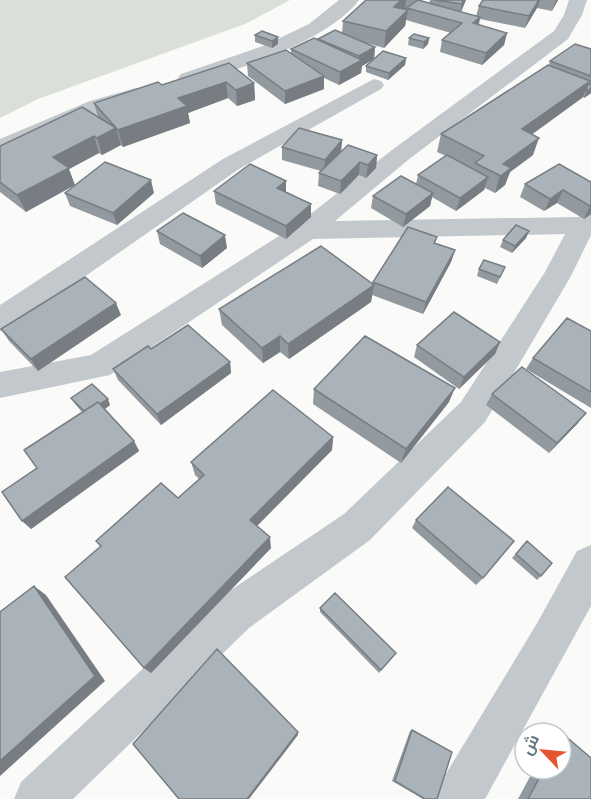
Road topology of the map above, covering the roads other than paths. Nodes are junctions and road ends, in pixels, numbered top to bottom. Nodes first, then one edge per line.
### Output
1 (350, 0) edge
2 (578, 0) edge
3 (171, 84) edge
4 (374, 85) dead end
5 (150, 90) edge
6 (0, 147) edge
7 (587, 223) edge
8 (307, 230) junction
9 (0, 320) edge
10 (0, 385) edge
11 (591, 565) edge
12 (38, 799) edge
13 (458, 799) edge

1 - 3 street
2 - 8 street
4 - 9 street
5 - 6 street
7 - 8 street
7 - 12 street
8 - 10 street
11 - 13 street

